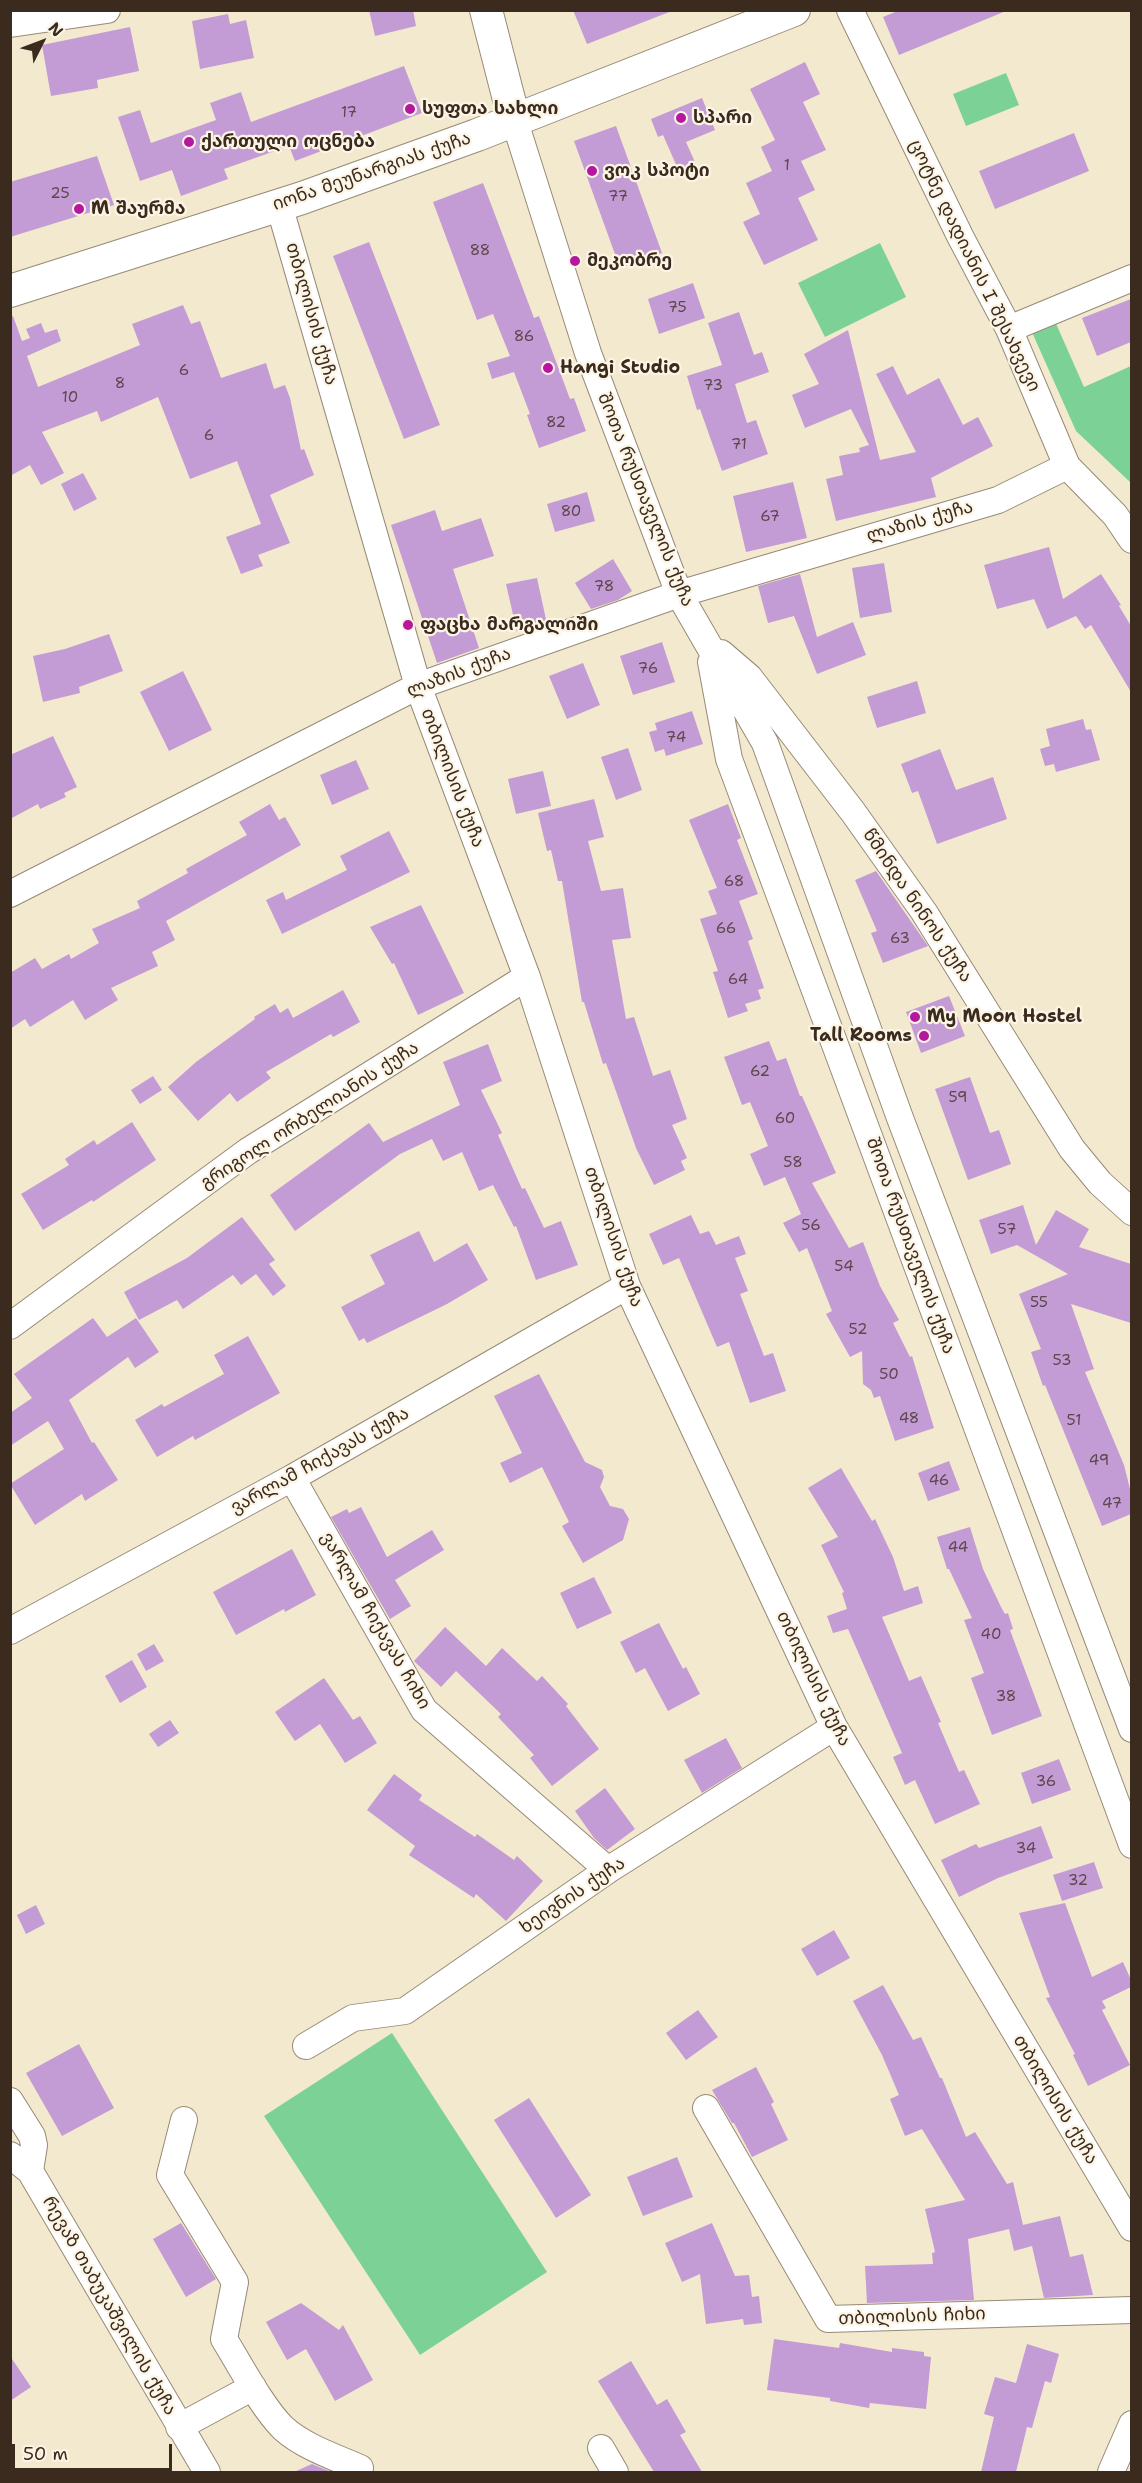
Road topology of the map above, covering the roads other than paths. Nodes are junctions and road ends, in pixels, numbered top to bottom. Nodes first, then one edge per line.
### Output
1 (107, 10) edge
2 (486, 10) edge
3 (794, 10) edge
4 (850, 10) edge
5 (10, 24) edge
6 (514, 119) junction
7 (279, 205) junction
8 (1131, 278) edge
9 (10, 291) edge
10 (1009, 329) junction
11 (1067, 466) junction
12 (1131, 512) edge
13 (1131, 540) edge
14 (679, 594) junction
15 (707, 641) junction
16 (418, 686) junction
17 (10, 894) edge
18 (527, 977) junction
19 (1131, 1212) edge
20 (627, 1286) junction
21 (10, 1326) edge
22 (292, 1478) junction
23 (10, 1630) edge
24 (834, 1727) junction
25 (1131, 1729) edge
26 (1131, 1845) edge
27 (608, 1870) junction
28 (306, 2046) dead end
29 (10, 2101) edge
30 (706, 2108) dead end
31 (184, 2120) dead end
32 (10, 2155) edge
33 (20, 2176) edge
34 (1131, 2228) edge
35 (1131, 2310) edge
36 (253, 2387) junction
37 (1131, 2424) edge
38 (179, 2427) junction
39 (601, 2448) dead end
40 (360, 2468) dead end
41 (207, 2472) edge
42 (615, 2472) edge
43 (1111, 2472) edge

1 - 5 street
2 - 6 main road, შოთა რუსთაველის ქუჩა
3 - 6 main road, იონა მეუნარგიას ქუჩა
4 - 10 street, ცოტნე დადიანის I შესახვევი
6 - 7 main road, იონა მეუნარგიას ქუჩა
6 - 14 street, შოთა რუსთაველის ქუჩა
7 - 9 main road, იონა მეუნარგიას ქუჩა
7 - 16 street, თბილისის ქუჩა
8 - 10 street
10 - 11 street, ცოტნე დადიანის I შესახვევი
11 - 12 street
11 - 13 street, ცოტნე დადიანის I შესახვევი
11 - 14 street, ლაზის ქუჩა
14 - 15 street, შოთა რუსთაველის ქუჩა
14 - 16 street, ლაზის ქუჩა
15 - 19 street, წმინდა ნინოს ქუჩა
15 - 25 street, შოთა რუსთაველის ქუჩა
15 - 26 street, შოთა რუსთაველის ქუჩა
16 - 17 street, ლაზის ქუჩა
16 - 18 street, თბილისის ქუჩა
18 - 20 street, თბილისის ქუჩა
18 - 21 street, გრიგოლ ორბელიანის ქუჩა
20 - 22 street, ვარლამ ჩიქავას ქუჩა
20 - 24 street, თბილისის ქუჩა
22 - 23 street, ვარლამ ჩიქავას ქუჩა
22 - 27 street, ვარლამ ჩიქავას ჩიხი
24 - 27 street, ხეივნის ქუჩა
24 - 34 street, თბილისის ქუჩა
27 - 28 street, ხეივნის ქუჩა
29 - 33 street
30 - 35 street, თბილისის ჩიხი
31 - 36 street
32 - 33 street, რევაზ თაბუკაშვილის ქუჩა
33 - 38 street, რევაზ თაბუკაშვილის ქუჩა
36 - 38 street
36 - 40 street
37 - 43 street
38 - 41 street, რევაზ თაბუკაშვილის ქუჩა
39 - 42 street

